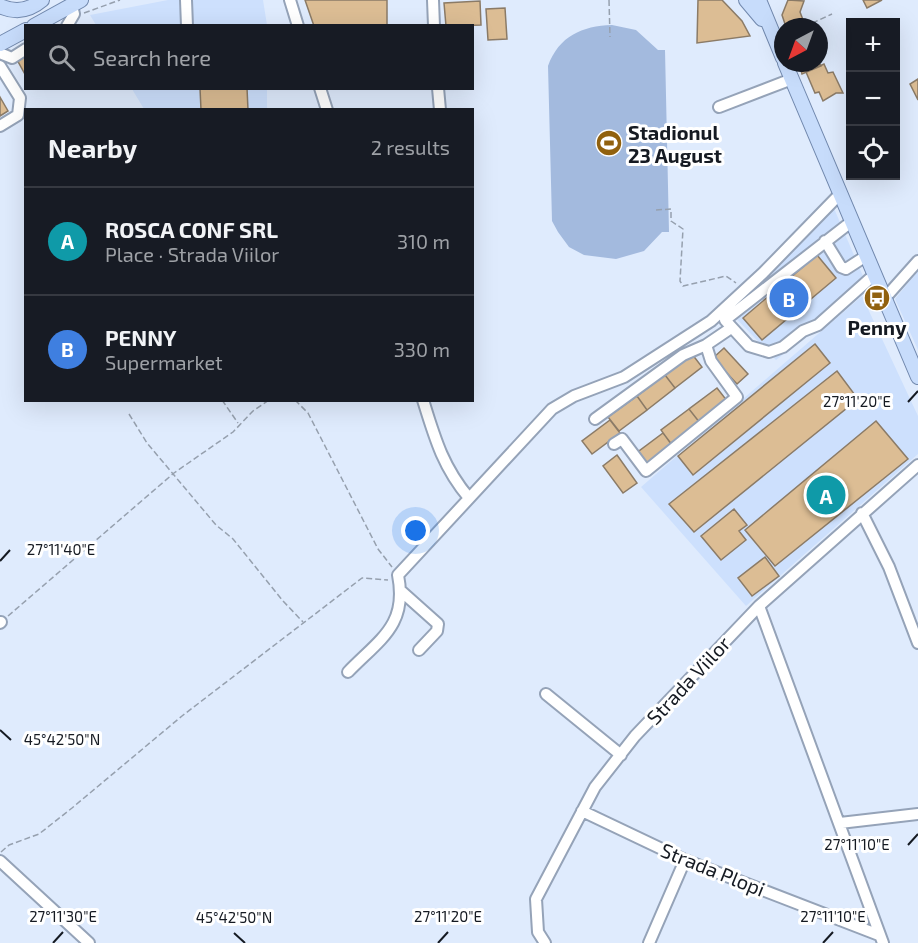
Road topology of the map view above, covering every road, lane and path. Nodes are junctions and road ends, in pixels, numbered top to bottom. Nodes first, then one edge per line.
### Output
1 (42, 0) edge
2 (120, 0) edge
3 (186, 0) edge
4 (290, 0) edge
5 (433, 0) edge
6 (609, 0) edge
7 (746, 0) edge
8 (759, 0) edge
9 (766, 0) edge
10 (77, 2) edge
11 (0, 6) edge
12 (20, 10) junction
13 (832, 14) dead end
14 (823, 18) edge
15 (0, 21) edge
16 (30, 24) edge
17 (36, 24) edge
18 (68, 24) edge
19 (187, 24) edge
20 (297, 24) edge
21 (434, 24) edge
22 (24, 31) edge
23 (772, 32) junction
24 (610, 37) dead end
25 (774, 37) edge
26 (0, 44) edge
27 (24, 51) edge
28 (0, 53) edge
29 (0, 66) edge
30 (789, 72) edge
31 (792, 79) junction
32 (321, 90) edge
33 (438, 90) edge
34 (719, 107) dead end
35 (326, 108) edge
36 (440, 108) edge
37 (0, 126) edge
38 (839, 195) junction
39 (656, 210) dead end
40 (851, 222) junction
41 (825, 241) junction
42 (866, 256) junction
43 (918, 261) edge
44 (874, 275) junction
45 (744, 289) junction
46 (885, 298) junction
47 (725, 321) junction
48 (706, 345) junction
49 (918, 377) edge
50 (223, 402) edge
51 (266, 402) edge
52 (297, 402) edge
53 (424, 402) edge
54 (129, 414) dead end
55 (595, 419) dead end
56 (239, 423) junction
57 (614, 444) dead end
58 (918, 465) edge
59 (174, 473) junction
60 (469, 498) junction
61 (862, 513) junction
62 (398, 575) junction
63 (401, 591) junction
64 (759, 606) junction
65 (915, 620) edge
66 (0, 622) edge
67 (303, 622) junction
68 (918, 643) edge
69 (420, 650) dead end
70 (348, 672) dead end
71 (546, 694) dead end
72 (621, 755) junction
73 (582, 811) junction
74 (918, 814) edge
75 (840, 823) junction
76 (0, 852) edge
77 (685, 860) junction
78 (0, 861) edge
79 (881, 939) edge
80 (89, 943) edge
81 (545, 943) edge
82 (649, 943) edge

1 - 12 main road
2 - 10 path
3 - 19 street
4 - 20 street
5 - 21 street
6 - 24 path
7 - 23 main road
8 - 23 main road
9 - 23 main road
10 - 17 main road
10 - 18 street
11 - 12 main road
12 - 15 main road
12 - 16 street
13 - 14 path
22 - 26 main road
23 - 25 main road
27 - 28 street
29 - 37 street
30 - 31 main road
31 - 34 street
31 - 38 main road
32 - 35 street
33 - 36 street
38 - 40 main road
38 - 45 street
39 - 45 path
40 - 41 street
40 - 42 main road
41 - 42 street
41 - 47 street
42 - 44 main road
43 - 46 street
44 - 46 main road
44 - 47 street
45 - 47 street
46 - 49 main road
47 - 48 street
47 - 60 street
48 - 55 street
48 - 57 street
50 - 56 path
51 - 56 path
52 - 62 path
53 - 60 street
54 - 59 path
56 - 59 path
58 - 61 street, Strada Viilor
59 - 66 path
59 - 67 path
60 - 62 street
61 - 64 street, Strada Viilor
61 - 65 street
62 - 63 street
62 - 67 path
63 - 69 street
63 - 70 street
64 - 72 street, Strada Viilor
64 - 75 street
65 - 68 street
67 - 76 path
71 - 72 street
72 - 73 street, Strada Viilor
73 - 77 street, Strada Plopi
73 - 81 street, Strada Viilor
74 - 75 street
75 - 79 street
77 - 79 street, Strada Plopi
77 - 82 street
78 - 80 street

